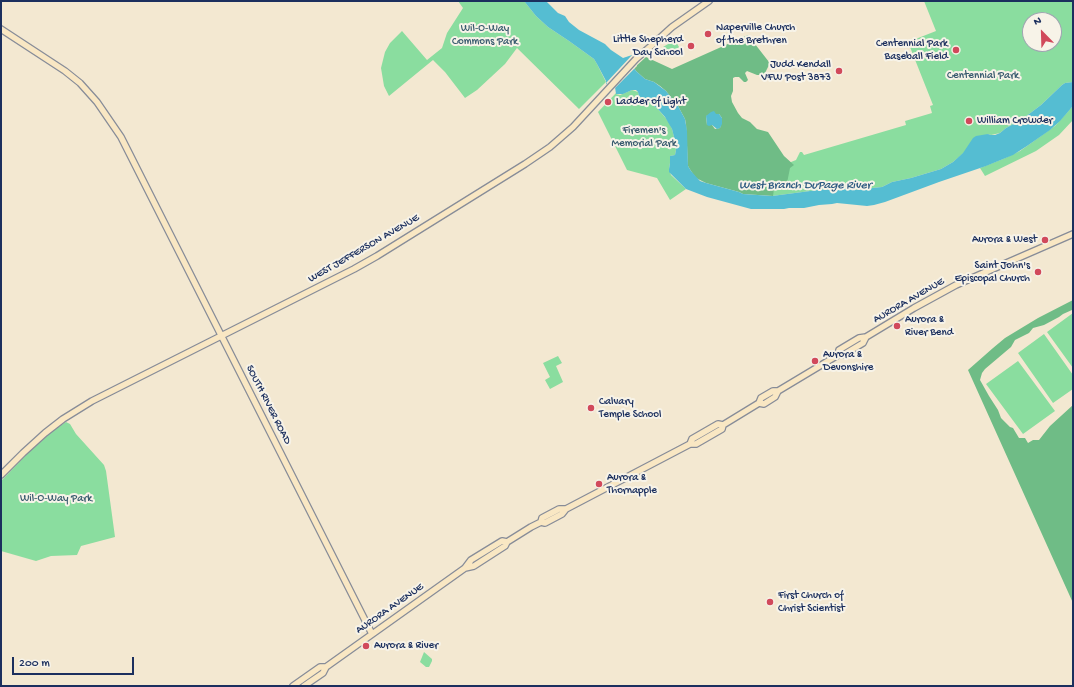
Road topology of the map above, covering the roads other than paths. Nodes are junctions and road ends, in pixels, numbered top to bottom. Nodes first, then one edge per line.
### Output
1 (709, 1) edge
2 (1, 29) edge
3 (1072, 236) edge
4 (222, 336) junction
5 (1, 475) edge
6 (372, 634) junction
7 (326, 667) junction
8 (293, 686) edge
9 (304, 686) edge

1 - 4 street, WEST JEFFERSON AVENUE
2 - 4 street, SOUTH RIVER ROAD
3 - 6 street, AURORA AVENUE
4 - 5 street, WEST JEFFERSON AVENUE
4 - 6 street, SOUTH RIVER ROAD
6 - 7 street, AURORA AVENUE
7 - 8 street, AURORA AVENUE
7 - 9 street, AURORA AVENUE

